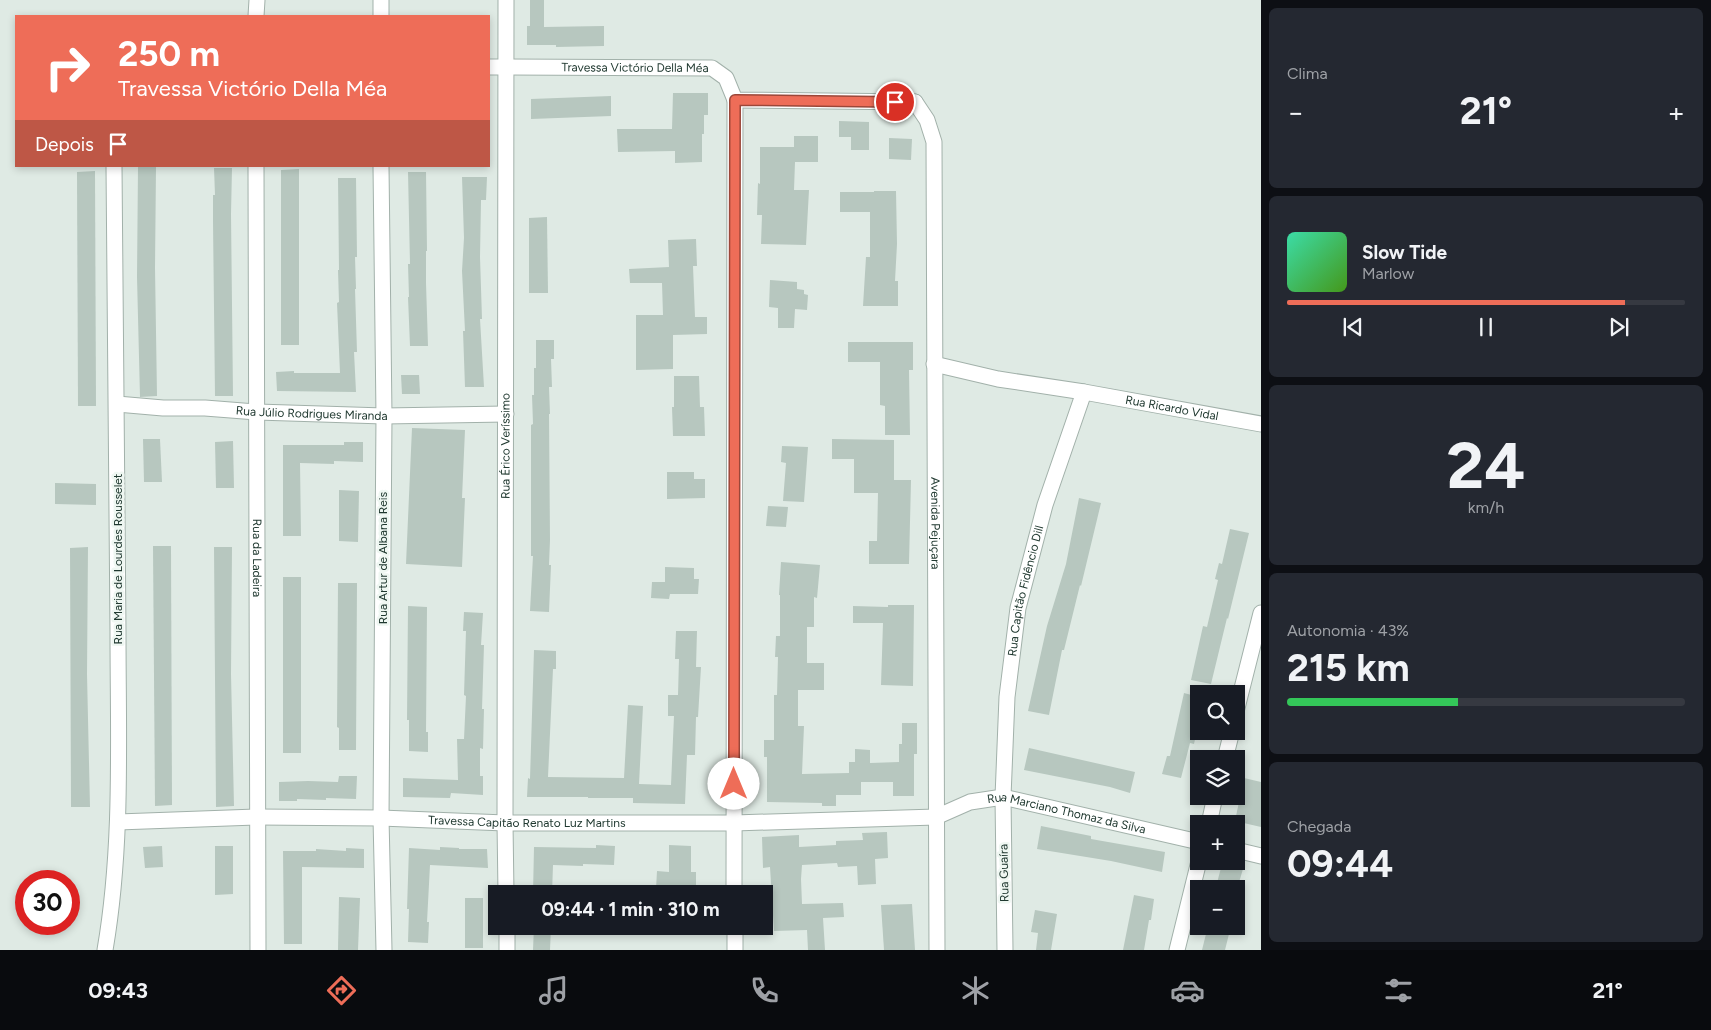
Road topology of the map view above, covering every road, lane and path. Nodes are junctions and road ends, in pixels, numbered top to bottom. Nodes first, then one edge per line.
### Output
1 (256, 0) edge
2 (381, 0) edge
3 (506, 0) edge
4 (256, 15) edge
5 (381, 15) edge
6 (490, 67) edge
7 (507, 67) junction
8 (735, 100) junction
9 (114, 167) edge
10 (256, 167) edge
11 (382, 167) edge
12 (934, 364) junction
13 (1084, 392) junction
14 (118, 404) junction
15 (257, 412) junction
16 (506, 414) junction
17 (384, 416) junction
18 (1261, 424) edge
19 (1261, 612) edge
20 (1243, 685) edge
21 (1003, 797) junction
22 (257, 817) junction
23 (936, 817) junction
24 (382, 818) junction
25 (118, 822) junction
26 (505, 823) junction
27 (734, 823) junction
28 (1190, 840) edge
29 (1245, 852) edge
30 (1261, 856) edge
31 (1197, 870) edge
32 (506, 885) edge
33 (734, 885) edge
34 (507, 935) edge
35 (735, 935) edge
36 (105, 950) edge
37 (258, 950) edge
38 (384, 950) edge
39 (507, 950) edge
40 (735, 950) edge
41 (937, 950) edge
42 (1006, 950) edge
43 (1177, 950) edge

1 - 4 street
2 - 5 street
3 - 7 street, Rua Érico Veríssimo
6 - 7 street, Travessa Victório Della Méa
7 - 8 street, Travessa Victório Della Méa
7 - 16 street, Rua Érico Veríssimo
8 - 12 street, Avenida Pejuçara
8 - 27 street
9 - 14 street, Rua Maria de Lourdes Rousselet
10 - 15 street, Rua da Ladeira
11 - 17 street, Rua Artur de Albana Reis
12 - 13 street, Rua Ricardo Vidal
12 - 23 street, Avenida Pejuçara
13 - 18 street, Rua Ricardo Vidal
13 - 21 street, Rua Capitão Fidêncio Dill
14 - 15 street, Rua Júlio Rodrigues Miranda
14 - 25 street, Rua Maria de Lourdes Rousselet
15 - 17 street, Rua Júlio Rodrigues Miranda
15 - 22 street, Rua da Ladeira
16 - 17 street, Rua Júlio Rodrigues Miranda
16 - 26 street, Rua Érico Veríssimo
17 - 24 street, Rua Artur de Albana Reis
19 - 20 street
21 - 23 street, Rua Marciano Thomaz da Silva
21 - 28 street, Rua Marciano Thomaz da Silva
21 - 42 street, Rua Guaíra
22 - 24 street, Travessa Capitão Renato Luz Martins
22 - 25 street, Travessa Capitão Renato Luz Martins
22 - 37 street, Rua da Ladeira
23 - 27 street, Travessa Capitão Renato Luz Martins
23 - 41 street, Avenida Pejuçara
24 - 26 street, Travessa Capitão Renato Luz Martins
24 - 38 street, Rua Artur de Albana Reis
25 - 36 street, Rua Maria de Lourdes Rousselet
26 - 27 street, Travessa Capitão Renato Luz Martins
26 - 32 street, Rua Érico Veríssimo
27 - 33 street
29 - 30 street
31 - 43 street
34 - 39 street
35 - 40 street

